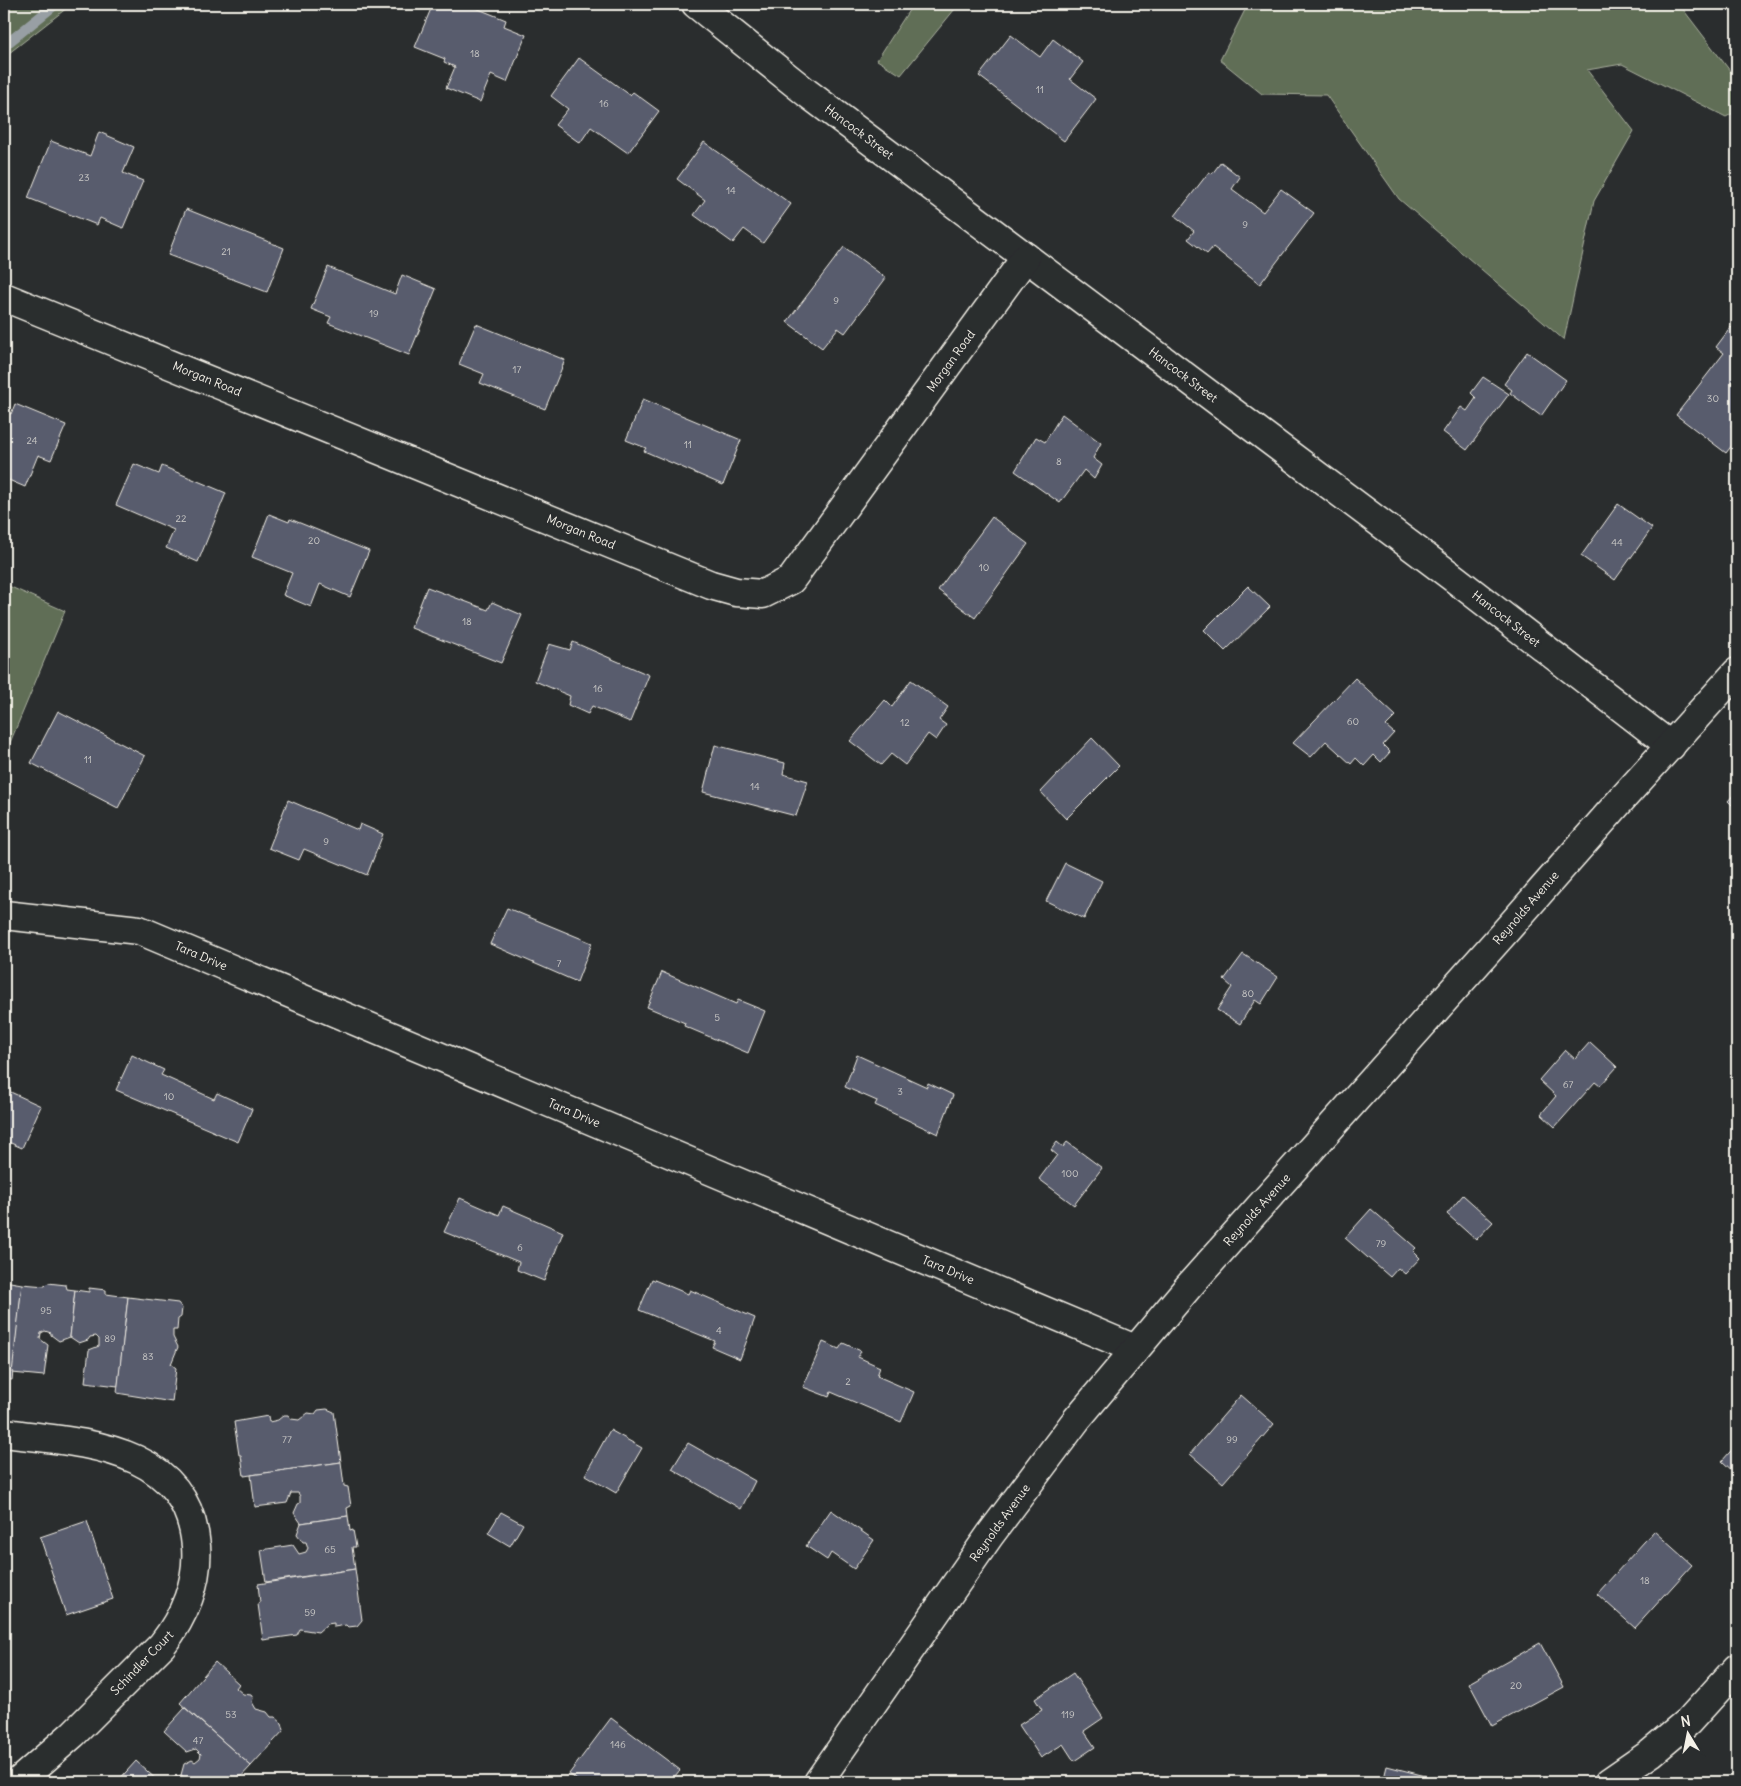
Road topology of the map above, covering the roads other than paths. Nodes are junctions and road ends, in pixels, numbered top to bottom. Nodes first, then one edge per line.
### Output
1 (696, 4) edge
2 (1026, 257) junction
3 (4, 297) edge
4 (1737, 672) edge
5 (1670, 746) junction
6 (4, 915) edge
7 (1135, 1349) junction
8 (4, 1434) edge
9 (1737, 1668) edge
10 (18, 1782) edge
11 (818, 1782) edge
12 (1609, 1782) edge

1 - 2 street, Hancock Street
2 - 3 street, Morgan Road
2 - 5 street, Hancock Street
4 - 5 street, Reynolds Avenue
5 - 7 street, Reynolds Avenue
6 - 7 street, Tara Drive
7 - 11 street, Reynolds Avenue
8 - 10 street, Schindler Court
9 - 12 street

